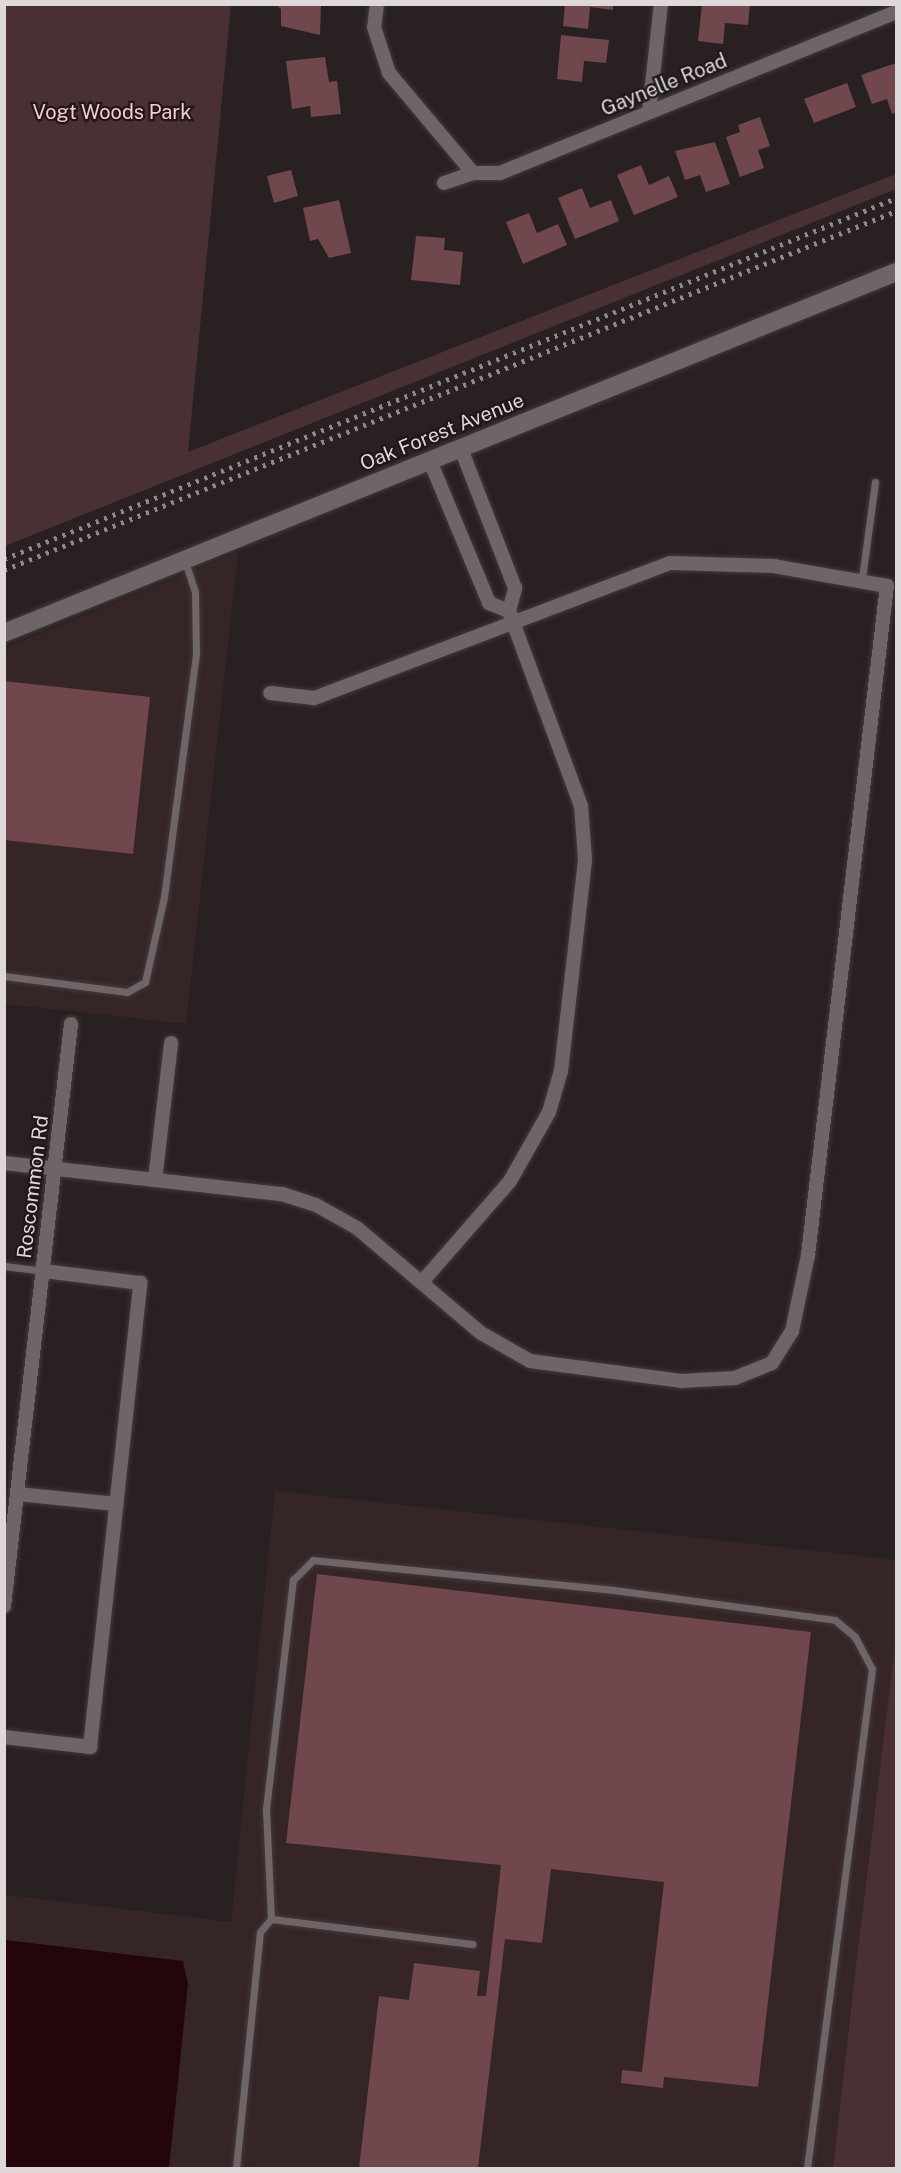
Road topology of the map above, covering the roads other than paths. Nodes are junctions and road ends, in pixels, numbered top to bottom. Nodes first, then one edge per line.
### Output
1 (377, 4) edge
2 (661, 4) edge
3 (897, 12) edge
4 (649, 112) junction
5 (473, 173) junction
6 (444, 183) dead end
7 (897, 272) edge
8 (461, 449) junction
9 (430, 461) junction
10 (875, 482) dead end
11 (185, 560) junction
12 (862, 578) junction
13 (511, 616) junction
14 (4, 633) edge
15 (270, 693) dead end
16 (4, 976) edge
17 (71, 1024) dead end
18 (171, 1043) dead end
19 (4, 1163) edge
20 (54, 1169) junction
21 (155, 1180) junction
22 (4, 1266) edge
23 (43, 1271) junction
24 (422, 1282) junction
25 (11, 1493) edge
26 (116, 1504) junction
27 (4, 1606) edge
28 (4, 1737) edge
29 (271, 1919) junction
30 (472, 1944) dead end
31 (236, 2169) edge
32 (807, 2169) edge

1 - 5 street
2 - 4 street
3 - 4 street, Gaynelle Road
4 - 5 street, Gaynelle Road
5 - 6 street, Gaynelle Road
7 - 8 street, Oak Forest Avenue
8 - 9 street, Oak Forest Avenue
8 - 13 street
9 - 11 street, Oak Forest Avenue
9 - 13 street
10 - 12 lane
11 - 14 street, Oak Forest Avenue
11 - 16 lane
12 - 13 street
12 - 24 street
13 - 15 street
13 - 24 street
17 - 20 street, Roscommon Rd
18 - 21 street
19 - 20 street
20 - 21 street
20 - 23 street, Roscommon Rd
21 - 24 street
22 - 23 lane
23 - 25 street, Roscommon Rd
23 - 26 street
25 - 26 street
25 - 27 street, Roscommon Rd
26 - 28 street
29 - 30 lane
29 - 31 lane
29 - 32 lane

